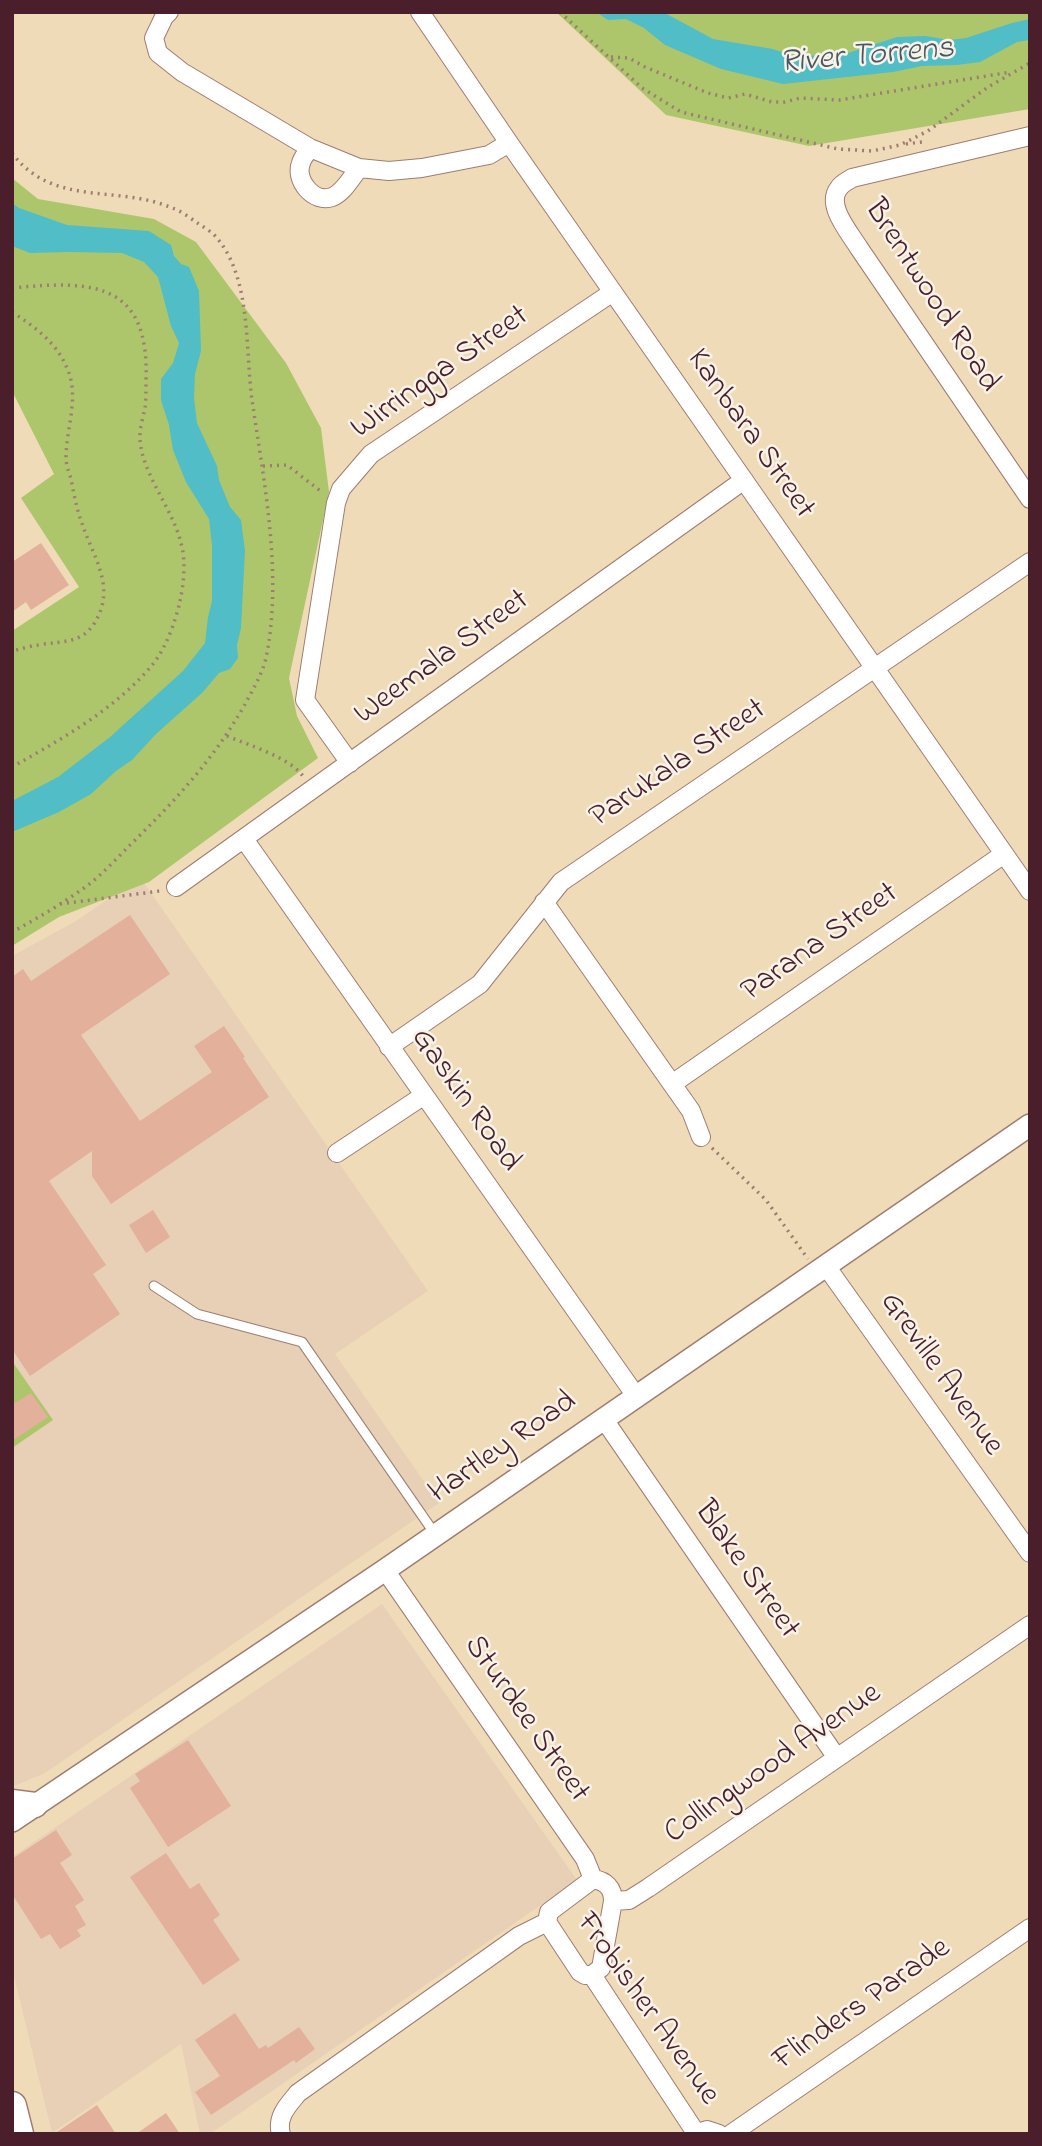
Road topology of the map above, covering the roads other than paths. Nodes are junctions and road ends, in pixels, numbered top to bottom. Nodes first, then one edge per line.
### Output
1 (169, 12) edge
2 (420, 12) edge
3 (1030, 136) edge
4 (509, 142) junction
5 (310, 148) junction
6 (359, 168) junction
7 (613, 292) junction
8 (744, 480) junction
9 (1030, 499) edge
10 (1030, 562) edge
11 (875, 667) junction
12 (350, 763) junction
13 (244, 839) junction
14 (1004, 854) junction
15 (176, 887) road end
16 (1030, 891) edge
17 (544, 902) junction
18 (389, 1047) junction
19 (673, 1084) junction
20 (423, 1096) junction
21 (1030, 1125) edge
22 (701, 1137) road end
23 (337, 1153) dead end
24 (822, 1269) junction
25 (154, 1286) dead end
26 (636, 1396) junction
27 (603, 1418) junction
28 (435, 1535) junction
29 (1030, 1553) edge
30 (385, 1570) junction
31 (1030, 1625) edge
32 (837, 1758) junction
33 (23, 1803) edge
34 (12, 1821) edge
35 (593, 1879) junction
36 (613, 1901) junction
37 (547, 1922) junction
38 (1030, 1927) edge
39 (592, 1975) junction
40 (12, 2106) edge
41 (695, 2133) edge
42 (19, 2134) edge
43 (281, 2134) edge
44 (719, 2134) edge
45 (731, 2134) edge

1 - 5 street
2 - 4 street, Kanbara Street
3 - 9 street, Brentwood Road
4 - 6 street
4 - 7 street, Kanbara Street
5 - 6 street
5 - 6 street
7 - 8 street, Kanbara Street
7 - 12 street, Wirringga Street
8 - 11 street, Kanbara Street
8 - 12 street, Weemala Street
10 - 11 street, Parukala Street
11 - 14 street, Kanbara Street
11 - 17 street, Parukala Street
12 - 13 street, Weemala Street
13 - 15 street, Weemala Street
13 - 18 street, Gaskin Road
14 - 16 street, Kanbara Street
14 - 19 street, Parana Street
17 - 18 street, Parukala Street
17 - 19 street
18 - 20 street, Gaskin Road
19 - 22 street
20 - 23 street
20 - 26 street, Gaskin Road
21 - 24 street, Hartley Road
24 - 26 street, Hartley Road
24 - 29 street, Greville Avenue
25 - 28 lane
26 - 27 street, Hartley Road
27 - 28 street, Hartley Road
27 - 32 street, Blake Street
28 - 30 street, Hartley Road
30 - 33 street, Hartley Road
30 - 35 street, Sturdee Street
31 - 32 street, Collingwood Avenue
32 - 36 street, Collingwood Avenue
33 - 34 street, Hartley Road
35 - 36 street, Sturdee Street
35 - 37 street
36 - 39 street
37 - 39 street, Frobisher Avenue
37 - 43 street
38 - 45 street, Flinders Parade
39 - 41 street, Frobisher Avenue
40 - 42 main road
41 - 44 street

